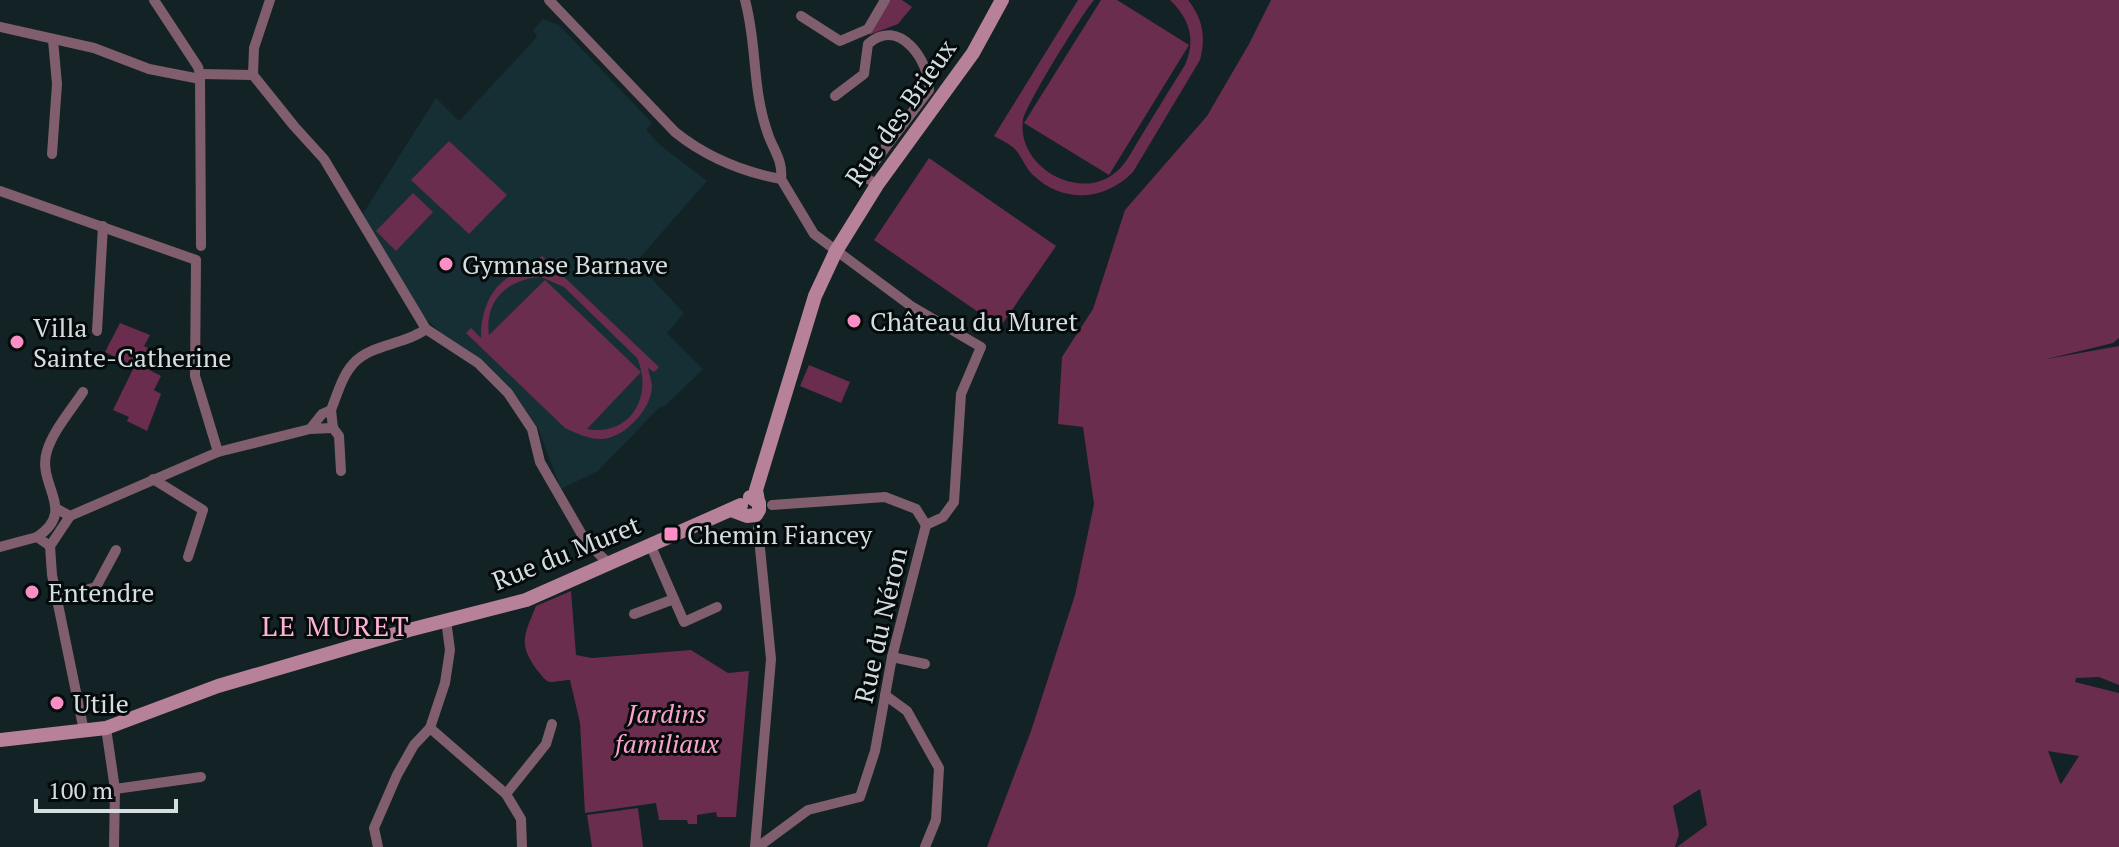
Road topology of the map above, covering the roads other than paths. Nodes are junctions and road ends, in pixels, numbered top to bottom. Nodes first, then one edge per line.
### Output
1 (154, 0) edge
2 (270, 0) edge
3 (549, 0) edge
4 (745, 0) edge
5 (885, 0) edge
6 (1002, 0) edge
7 (801, 16) dead end
8 (0, 27) edge
9 (53, 40) junction
10 (253, 75) junction
11 (200, 77) junction
12 (835, 96) dead end
13 (52, 154) dead end
14 (781, 179) junction
15 (877, 185) junction
16 (0, 191) edge
17 (103, 226) junction
18 (201, 246) dead end
19 (836, 251) junction
20 (426, 329) junction
21 (97, 331) dead end
22 (83, 392) dead end
23 (331, 410) junction
24 (333, 428) junction
25 (310, 429) junction
26 (218, 452) junction
27 (341, 471) dead end
28 (153, 479) junction
29 (753, 508) junction
30 (57, 509) junction
31 (70, 516) junction
32 (926, 525) junction
33 (37, 537) junction
34 (650, 544) junction
35 (50, 546) junction
36 (0, 547) edge
37 (116, 550) dead end
38 (188, 557) dead end
39 (608, 563) junction
40 (58, 598) junction
41 (674, 599) junction
42 (717, 607) dead end
43 (634, 614) dead end
44 (446, 620) junction
45 (892, 657) junction
46 (925, 664) dead end
47 (885, 695) junction
48 (552, 724) dead end
49 (106, 728) junction
50 (430, 728) junction
51 (84, 731) junction
52 (0, 740) edge
53 (201, 777) dead end
54 (115, 789) junction
55 (506, 794) junction
56 (114, 847) edge
57 (378, 847) edge
58 (522, 847) edge
59 (757, 847) edge
60 (925, 847) edge

1 - 11 street
2 - 10 street
3 - 14 street
4 - 14 street
5 - 7 street
6 - 15 street, Rue des Brieux
8 - 9 street
9 - 11 street
9 - 13 street
10 - 11 street
10 - 20 street
11 - 18 street
12 - 15 street
14 - 19 street
15 - 19 street, Rue des Brieux
16 - 17 street
17 - 21 street
17 - 26 street
19 - 29 street
19 - 32 street, Rue du Néron
20 - 23 street
20 - 39 street
22 - 30 street
23 - 24 street
23 - 25 street
24 - 25 street
24 - 27 street
25 - 26 street
26 - 28 street
28 - 31 street
28 - 38 street
29 - 32 street
29 - 34 street, Rue du Muret
29 - 59 street
30 - 31 street
30 - 33 street
31 - 35 street
32 - 45 street, Rue du Néron
33 - 35 street
33 - 36 street
34 - 39 street, Rue du Muret
34 - 41 street
35 - 40 street
37 - 40 street
39 - 44 street, Rue du Muret
40 - 51 street
41 - 42 street
41 - 43 street
44 - 49 street, Rue du Muret
44 - 50 street
45 - 46 street
45 - 47 street, Rue du Néron
47 - 59 street, Rue du Néron
47 - 60 street
48 - 55 street
49 - 51 street, Rue du Muret
49 - 54 street
50 - 55 street
50 - 57 street
51 - 52 street, Rue du Muret
53 - 54 street
54 - 56 street
55 - 58 street

